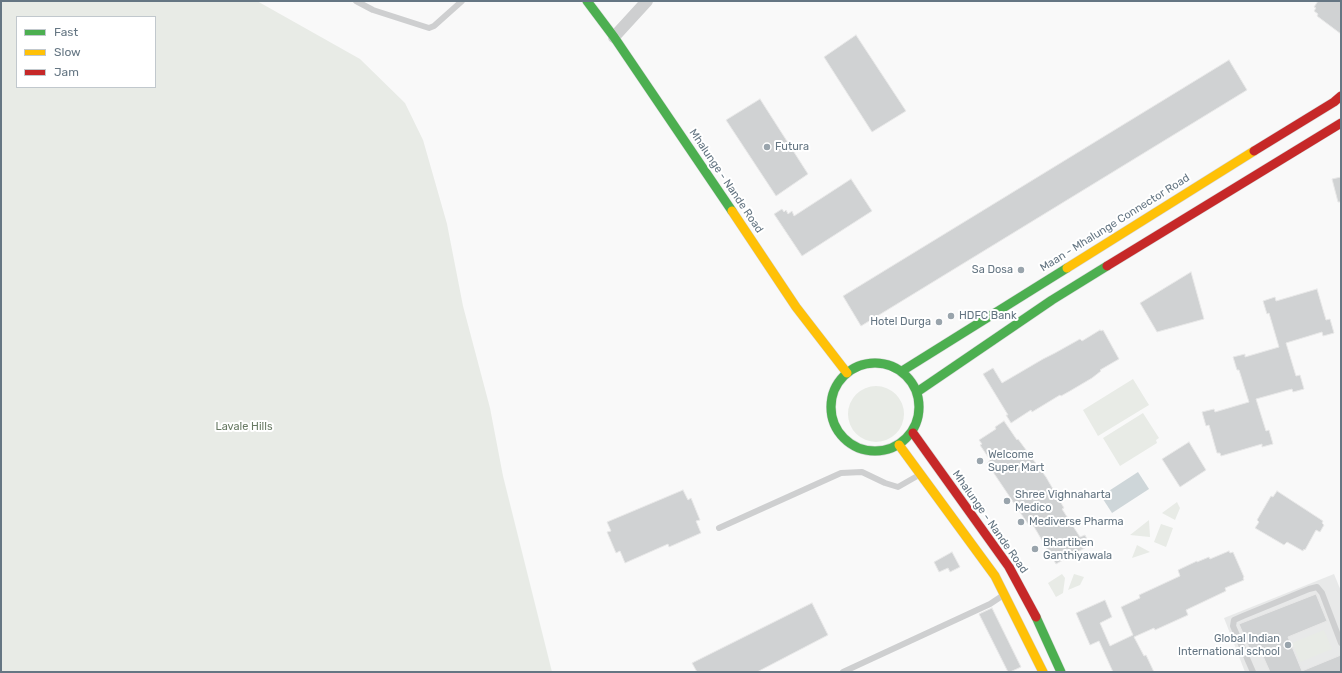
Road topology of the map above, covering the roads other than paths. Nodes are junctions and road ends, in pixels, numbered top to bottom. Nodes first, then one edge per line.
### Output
1 (356, 1) edge
2 (462, 1) edge
3 (587, 1) edge
4 (648, 1) edge
5 (614, 37) junction
6 (1341, 96) edge
7 (1341, 123) edge
8 (902, 371) junction
9 (846, 373) junction
10 (917, 392) junction
11 (913, 433) junction
12 (899, 445) junction
13 (920, 474) junction
14 (719, 528) dead end
15 (1011, 590) junction
16 (1341, 643) edge
17 (843, 672) edge
18 (1043, 672) edge
19 (1061, 672) edge
20 (1253, 672) edge

1 - 2 lane
3 - 5 main road, Mhalunge - Nande Road
4 - 5 street
5 - 9 main road, Mhalunge - Nande Road
6 - 8 main road, Maan - Mhalunge Connector Road
7 - 10 main road
8 - 9 main road
8 - 10 main road
9 - 12 main road
10 - 11 main road
11 - 12 main road
11 - 15 main road, Mhalunge - Nande Road
12 - 13 main road, Mhalunge - Nande Road
13 - 14 lane
13 - 15 main road, Mhalunge - Nande Road
15 - 17 lane
15 - 18 main road, Mhalunge - Nande Road
15 - 19 main road, Mhalunge - Nande Road
16 - 20 lane

